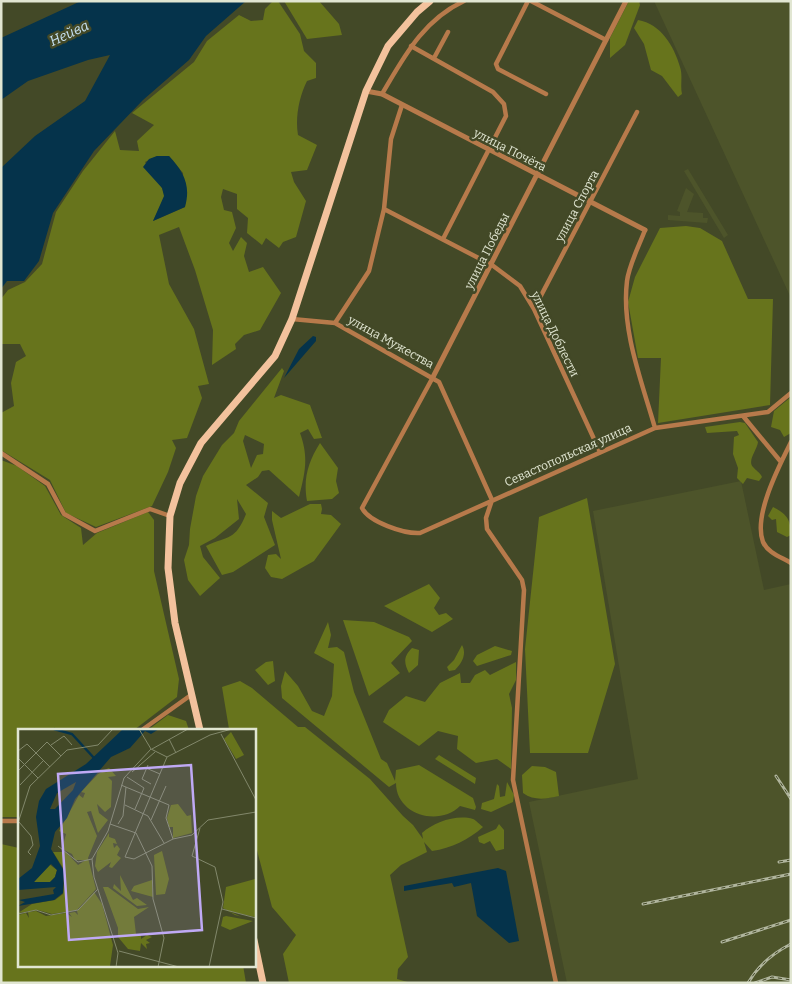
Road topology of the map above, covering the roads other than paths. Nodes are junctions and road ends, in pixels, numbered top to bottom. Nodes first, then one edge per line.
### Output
1 (430, 1) edge
2 (464, 1) edge
3 (529, 1) edge
4 (626, 1) edge
5 (448, 32) dead end
6 (606, 40) junction
7 (411, 46) junction
8 (434, 58) junction
9 (366, 90) junction
10 (382, 94) junction
11 (546, 94) dead end
12 (402, 105) junction
13 (637, 112) dead end
14 (490, 150) junction
15 (537, 175) junction
16 (591, 202) junction
17 (384, 209) junction
18 (645, 230) joint
19 (443, 239) junction
20 (492, 265) junction
21 (534, 309) junction
22 (292, 319) junction
23 (335, 323) junction
24 (433, 377) junction
25 (791, 393) edge
26 (743, 416) junction
27 (655, 428) junction
28 (791, 442) edge
29 (600, 452) junction
30 (1, 453) edge
31 (780, 462) junction
32 (492, 500) junction
33 (362, 508) joint
34 (170, 516) junction
35 (791, 563) edge
36 (191, 696) junction
37 (143, 729) edge
38 (200, 729) edge
39 (1, 821) edge
40 (18, 821) edge
41 (255, 944) edge
42 (264, 983) edge
43 (556, 983) edge

1 - 9 main road
2 - 7 street
3 - 6 street
3 - 11 street
4 - 6 street, улица Победы
5 - 8 street
6 - 15 street, улица Победы
7 - 8 street
7 - 10 street
8 - 14 street
9 - 10 street, улица Почёта
9 - 22 main road
10 - 12 street, улица Почёта
12 - 14 street, улица Почёта
12 - 17 street
13 - 16 street, улица Спорта
14 - 15 street, улица Почёта
14 - 19 street
15 - 16 street, улица Почёта
15 - 20 street, улица Победы
16 - 18 street, улица Почёта
16 - 21 street, улица Спорта
17 - 19 street, улица Доблести
17 - 23 street
18 - 27 street
19 - 20 street, улица Доблести
20 - 21 street, улица Доблести
20 - 24 street, улица Победы
21 - 29 street, улица Доблести
22 - 23 street, улица Мужества
22 - 34 main road
23 - 24 street, улица Мужества
24 - 32 street, улица Мужества
24 - 33 street, улица Победы
25 - 26 street, Севастопольская улица
26 - 27 street, Севастопольская улица
26 - 31 street
27 - 29 street, Севастопольская улица
28 - 31 street
29 - 32 street, Севастопольская улица
30 - 34 street
31 - 35 street
32 - 33 street, Севастопольская улица
32 - 43 street
34 - 36 main road
36 - 37 street
36 - 38 main road
39 - 40 street
41 - 42 main road

